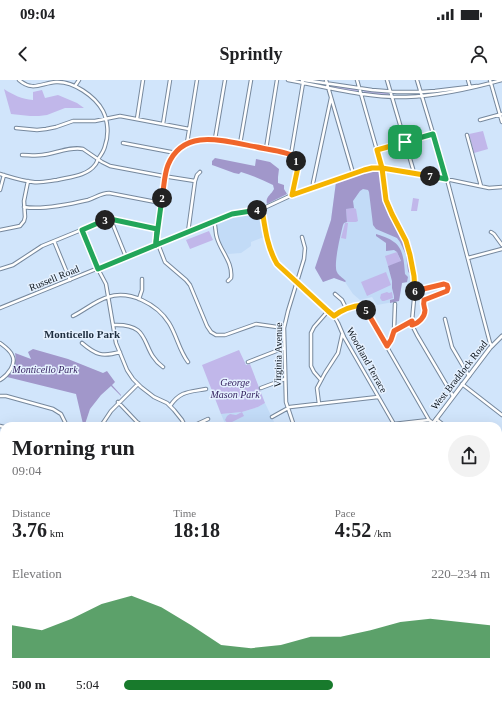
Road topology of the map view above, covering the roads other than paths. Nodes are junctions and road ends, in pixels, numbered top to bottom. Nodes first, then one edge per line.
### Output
1 (19, 80) edge
2 (79, 80) edge
3 (143, 80) edge
4 (170, 80) edge
5 (197, 80) edge
6 (225, 80) edge
7 (251, 80) edge
8 (277, 80) edge
9 (288, 80) edge
10 (294, 80) edge
11 (326, 80) edge
12 (357, 80) edge
13 (387, 80) edge
14 (417, 80) edge
15 (468, 80) edge
16 (502, 80) edge
17 (303, 81) edge
18 (490, 82) edge
19 (75, 86) junction
20 (328, 86) junction
21 (359, 88) junction
22 (470, 88) junction
23 (391, 92) junction
24 (421, 92) junction
25 (360, 94) junction
26 (422, 96) junction
27 (392, 97) junction
28 (331, 98) junction
29 (501, 114) edge
30 (106, 118) junction
31 (137, 119) junction
32 (480, 120) dead end
33 (502, 122) edge
34 (163, 124) junction
35 (16, 128) dead end
36 (189, 129) junction
37 (433, 134) junction
38 (466, 135) dead end
39 (215, 139) junction
40 (405, 142) junction
41 (123, 143) dead end
42 (187, 144) junction
43 (240, 144) junction
44 (266, 149) junction
45 (377, 150) junction
46 (176, 153) junction
47 (22, 155) dead end
48 (291, 155) junction
49 (98, 159) junction
50 (382, 168) junction
51 (200, 172) dead end
52 (353, 173) junction
53 (413, 173) junction
54 (2, 175) edge
55 (166, 177) junction
56 (446, 179) junction
57 (28, 181) junction
58 (195, 181) junction
59 (481, 186) junction
60 (313, 187) junction
61 (502, 187) edge
62 (0, 190) edge
63 (292, 195) junction
64 (161, 203) junction
65 (24, 207) junction
66 (262, 209) junction
67 (110, 219) junction
68 (214, 221) junction
69 (157, 229) junction
70 (0, 230) edge
71 (82, 230) junction
72 (188, 232) junction
73 (490, 232) dead end
74 (302, 237) dead end
75 (54, 241) junction
76 (157, 244) junction
77 (502, 245) edge
78 (502, 249) edge
79 (126, 257) junction
80 (468, 258) junction
81 (0, 269) edge
82 (98, 269) junction
83 (142, 279) dead end
84 (70, 280) junction
85 (228, 281) dead end
86 (297, 282) junction
87 (415, 291) junction
88 (335, 294) dead end
89 (109, 297) junction
90 (139, 299) junction
91 (395, 304) dead end
92 (0, 308) edge
93 (346, 308) junction
94 (328, 311) junction
95 (72, 316) dead end
96 (334, 316) junction
97 (445, 319) dead end
98 (412, 323) junction
99 (113, 325) junction
100 (284, 328) junction
101 (394, 331) junction
102 (342, 334) junction
103 (502, 336) edge
104 (0, 343) edge
105 (82, 343) dead end
106 (387, 346) junction
107 (492, 346) junction
108 (284, 348) junction
109 (120, 352) junction
110 (188, 362) dead end
111 (248, 362) dead end
112 (162, 367) dead end
113 (469, 376) junction
114 (285, 379) junction
115 (0, 380) edge
116 (321, 380) junction
117 (138, 384) junction
118 (462, 384) junction
119 (261, 388) dead end
120 (206, 389) dead end
121 (0, 396) edge
122 (378, 396) junction
123 (453, 396) junction
124 (118, 402) junction
125 (319, 404) junction
126 (170, 406) junction
127 (288, 408) junction
128 (502, 415) edge
129 (272, 417) dead end
130 (208, 419) dead end
131 (436, 419) junction
132 (429, 420) junction
133 (65, 422) edge
134 (104, 422) edge
135 (137, 422) edge
136 (183, 422) edge
137 (202, 422) edge
138 (293, 422) edge
139 (393, 422) edge
140 (416, 422) edge
141 (432, 422) edge
142 (434, 422) edge
143 (439, 422) edge

1 - 19 street
2 - 19 street
3 - 31 street
4 - 34 street
5 - 36 street
6 - 39 street
7 - 43 street
8 - 44 street
9 - 10 street
10 - 17 street
11 - 20 street
12 - 21 street
13 - 23 street
14 - 24 street
15 - 22 street
16 - 18 street
17 - 20 street
17 - 48 street
18 - 22 street
18 - 29 street
19 - 30 street
20 - 21 street
20 - 25 street
20 - 28 street
21 - 23 street
21 - 25 street
22 - 24 street
22 - 26 street
23 - 24 street
23 - 27 street
24 - 26 street
25 - 27 street
25 - 45 street
26 - 27 street
26 - 37 street
27 - 40 street
28 - 52 street
28 - 60 street
29 - 32 street
29 - 33 street
30 - 31 street
30 - 35 street
30 - 49 street
31 - 34 street
34 - 36 street
36 - 42 street
37 - 40 street
37 - 56 street
38 - 59 street
39 - 42 street
39 - 43 street
40 - 45 street
40 - 53 street
41 - 46 street
42 - 46 street
43 - 44 street
44 - 48 street
45 - 50 street
46 - 55 street
47 - 49 street
48 - 63 street
49 - 55 street
49 - 57 street
50 - 52 street, Russell Road
50 - 53 street, Russell Road
50 - 87 street
51 - 58 street
52 - 60 street, Russell Road
53 - 56 street, Russell Road
54 - 57 street
54 - 62 street
55 - 58 street
55 - 64 street
56 - 59 street, Russell Road
56 - 80 street
57 - 65 street
58 - 72 street
59 - 61 street, Russell Road
60 - 63 street, Russell Road
63 - 66 street, Russell Road
64 - 65 street
64 - 69 street
65 - 70 street
66 - 68 street, Russell Road
66 - 86 street, Woodland Terrace
67 - 69 street
67 - 71 street
67 - 79 street
68 - 72 street, Russell Road
68 - 85 street
69 - 76 street
71 - 75 street
71 - 82 street
72 - 76 street, Russell Road
73 - 77 street
74 - 86 street, Virginia Avenue
75 - 81 street
75 - 84 street
76 - 79 street, Russell Road
76 - 100 street
78 - 80 street
79 - 82 street, Russell Road
80 - 107 street
82 - 84 street, Russell Road
82 - 89 street
83 - 90 street
84 - 92 street, Russell Road
86 - 94 street, Woodland Terrace
86 - 100 street, Virginia Avenue
87 - 98 street
87 - 98 street
88 - 93 street
89 - 90 street
89 - 95 street
89 - 99 street
90 - 110 street
91 - 101 street
93 - 96 street
93 - 106 street
94 - 96 street, Woodland Terrace
94 - 116 street
96 - 102 street, Woodland Terrace
97 - 113 street
98 - 101 street
98 - 123 street
99 - 109 street
99 - 112 street
100 - 108 street, Virginia Avenue
101 - 106 street
102 - 116 street
102 - 122 street, Woodland Terrace
103 - 107 main road, West Braddock Road
104 - 115 street
105 - 109 street
106 - 132 street
107 - 113 main road, West Braddock Road
108 - 111 street
108 - 114 street, Virginia Avenue
109 - 117 street
113 - 118 main road, West Braddock Road
114 - 119 street
114 - 127 street, Virginia Avenue
116 - 125 street
117 - 124 street
117 - 126 street
118 - 123 main road, West Braddock Road
118 - 128 street
120 - 126 street
121 - 133 street
122 - 125 street
122 - 139 street, Woodland Terrace
123 - 131 main road, West Braddock Road
124 - 134 street
124 - 135 street
125 - 127 street
126 - 136 street
127 - 129 street
127 - 138 street, Virginia Avenue
130 - 137 street
131 - 142 main road, West Braddock Road
131 - 143 street
132 - 140 street
132 - 141 street

